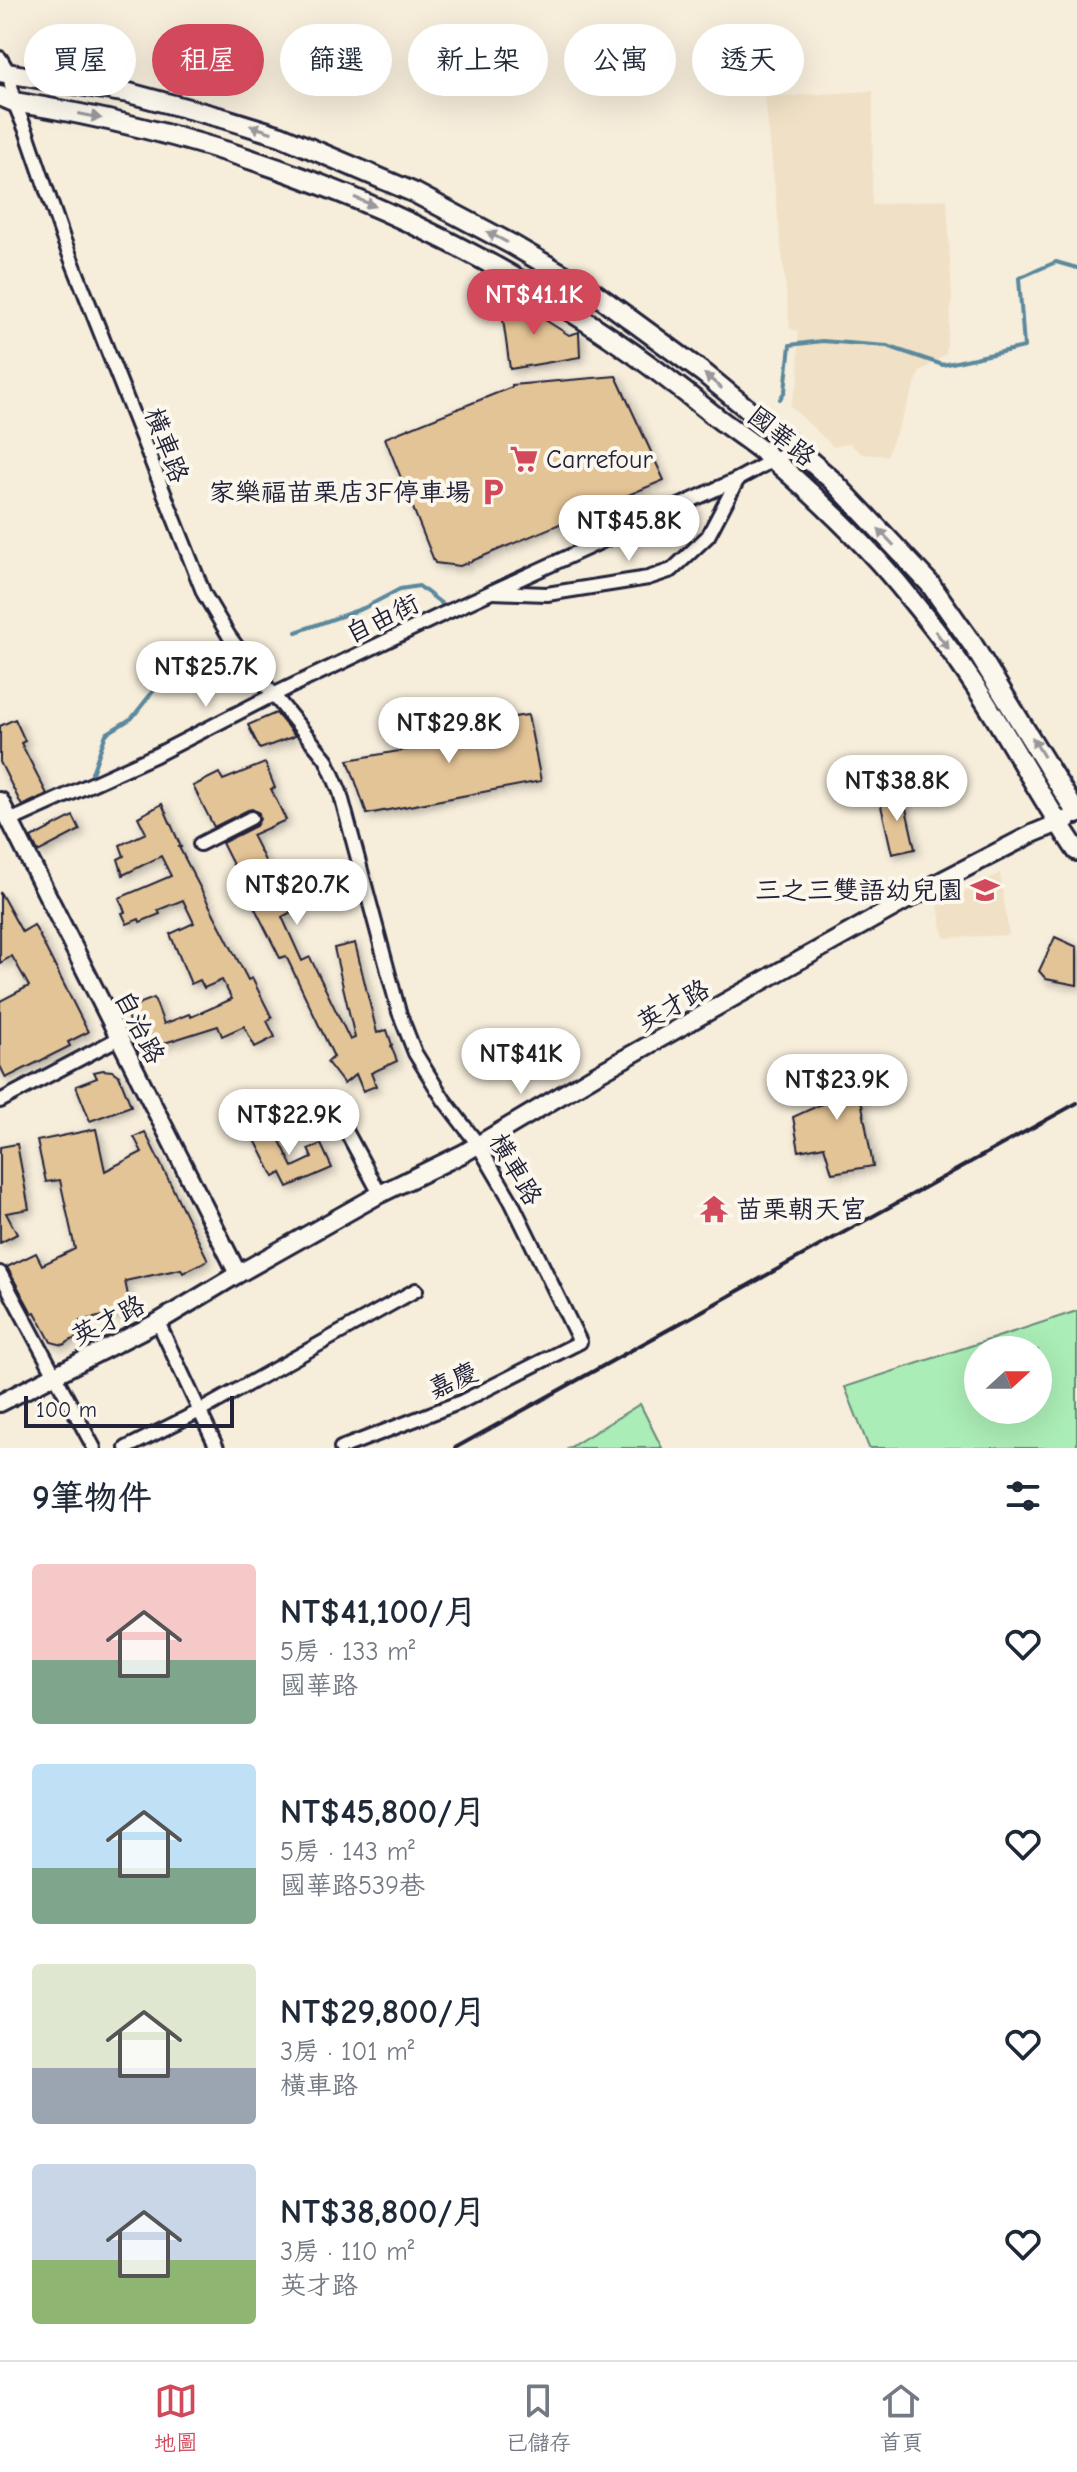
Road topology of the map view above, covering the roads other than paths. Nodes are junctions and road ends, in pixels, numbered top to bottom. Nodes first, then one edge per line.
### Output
1 (3, 68) edge
2 (7, 99) edge
3 (347, 165) junction
4 (337, 191) junction
5 (795, 448) junction
6 (774, 461) junction
7 (738, 479) junction
8 (490, 592) junction
9 (273, 695) junction
10 (0, 801) edge
11 (1077, 814) edge
12 (251, 818) dead end
13 (11, 820) junction
14 (1058, 824) junction
15 (200, 844) dead end
16 (1077, 851) edge
17 (119, 1038) junction
18 (0, 1101) edge
19 (337, 1114) dead end
20 (477, 1143) junction
21 (380, 1194) junction
22 (0, 1273) edge
23 (238, 1274) junction
24 (416, 1290) dead end
25 (158, 1322) junction
26 (580, 1342) joint
27 (55, 1374) junction
28 (0, 1403) edge
29 (200, 1411) junction
30 (94, 1448) edge
31 (126, 1448) edge
32 (217, 1448) edge
33 (341, 1448) edge

1 - 2 street, 橫車路
3 -> 1 main road, 國華路
2 -> 4 main road, 國華路
2 - 9 street, 橫車路
3 - 4 main road
5 -> 3 main road, 國華路
4 -> 6 main road, 國華路
5 - 6 street, 自由街
11 -> 5 main road, 國華路
6 - 7 street, 自由街
6 -> 14 main road, 國華路
7 - 8 street, 自由街
7 - 8 street
8 - 9 street, 自由街
9 - 13 street, 自由街
9 - 20 street, 橫車路
10 - 13 street, 自治路
11 - 14 street, 英才路
12 - 15 street
13 - 17 street, 自治路
14 - 16 main road, 國華路
14 - 20 street, 英才路
17 - 18 street
17 - 23 street, 自治路
19 - 21 street
20 - 21 street, 英才路
20 - 26 street, 橫車路
21 - 23 street, 英才路
22 - 27 street
23 - 25 street, 英才路
24 - 29 street
25 - 27 street, 英才路
25 - 29 street
26 - 33 street, 嘉慶
27 - 28 street, 英才路
27 - 30 street
29 - 31 street
29 - 32 street

